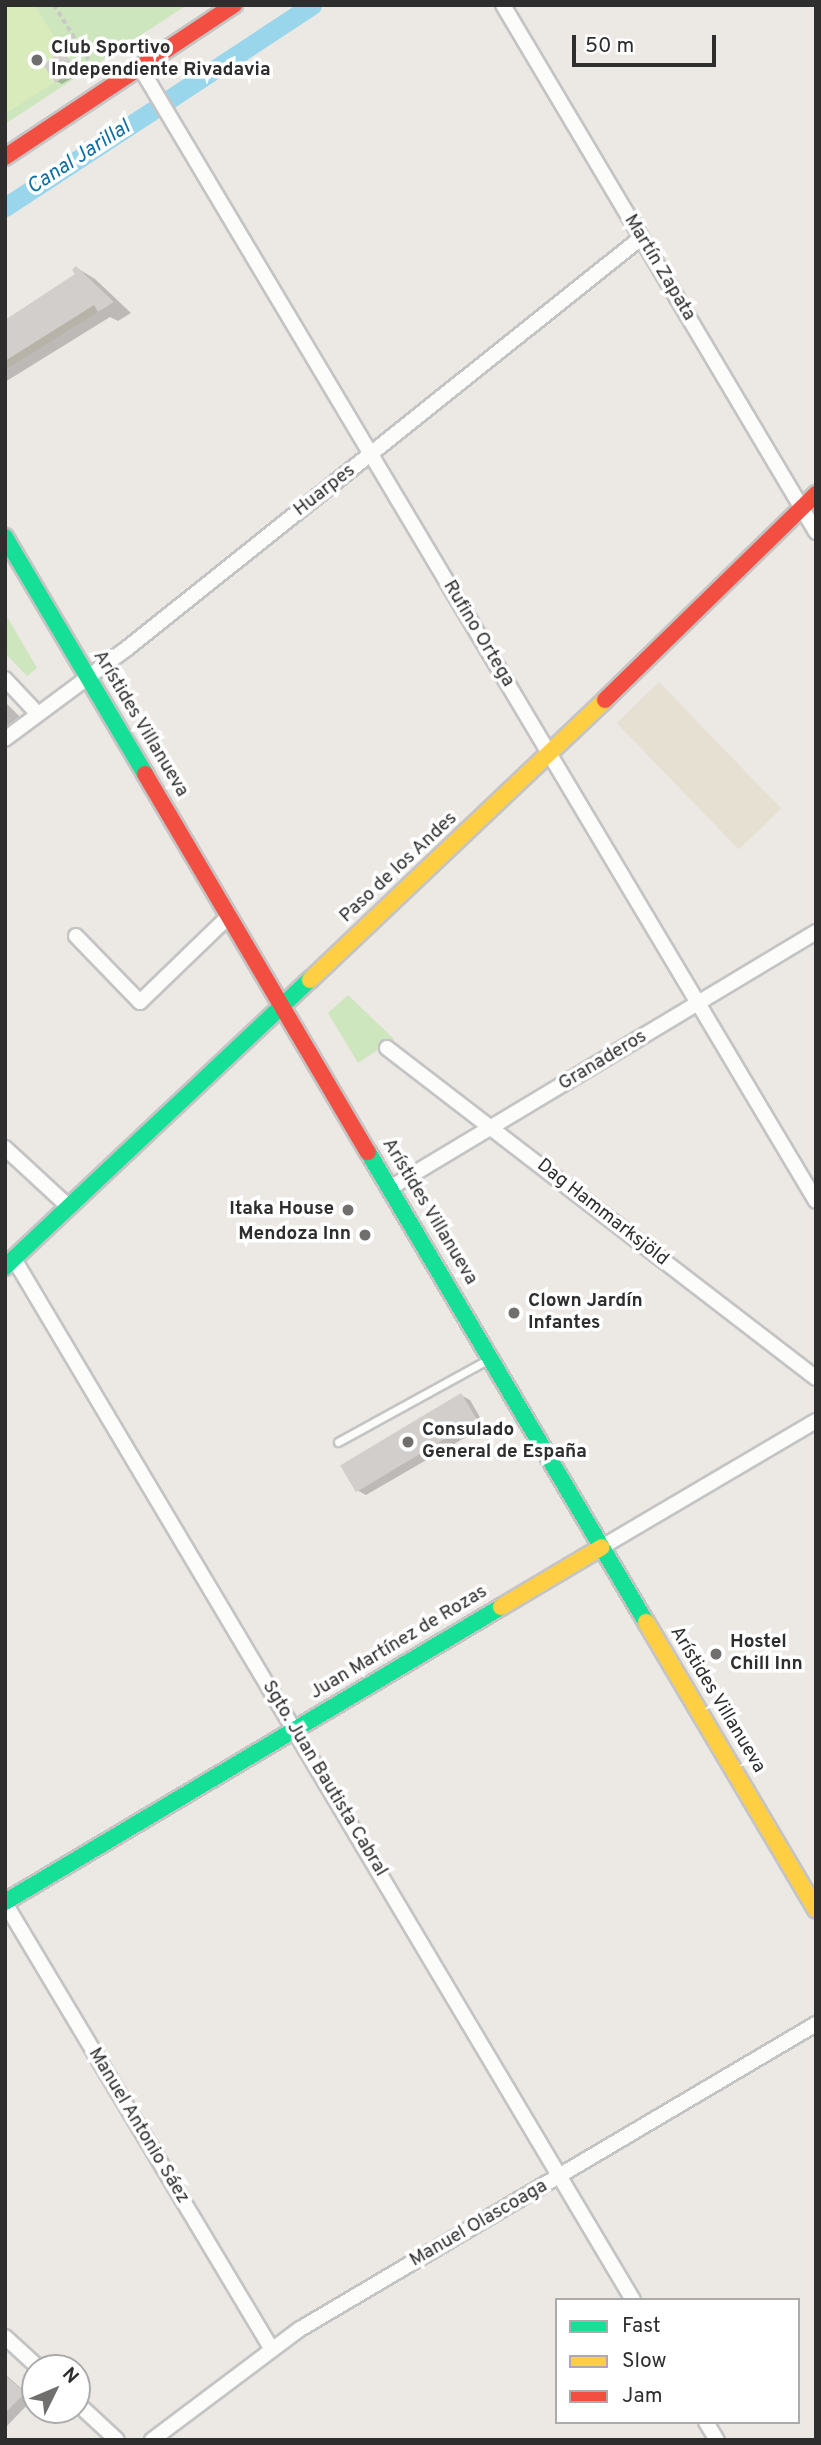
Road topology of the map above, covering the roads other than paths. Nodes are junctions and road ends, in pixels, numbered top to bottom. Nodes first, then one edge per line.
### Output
1 (234, 5) edge
2 (503, 5) edge
3 (140, 67) junction
4 (5, 157) edge
5 (641, 238) junction
6 (371, 454) junction
7 (816, 494) edge
8 (801, 507) junction
9 (816, 532) edge
10 (5, 537) edge
11 (88, 676) junction
12 (5, 679) edge
13 (37, 712) junction
14 (5, 739) edge
15 (550, 754) junction
16 (229, 916) junction
17 (816, 932) edge
18 (76, 936) dead end
19 (282, 1004) junction
20 (699, 1004) junction
21 (387, 1048) dead end
22 (491, 1128) junction
23 (5, 1148) edge
24 (390, 1188) junction
25 (816, 1201) edge
26 (69, 1207) junction
27 (10, 1263) edge
28 (490, 1358) junction
29 (816, 1378) edge
30 (816, 1422) edge
31 (338, 1442) dead end
32 (602, 1547) junction
33 (295, 1730) junction
34 (5, 1903) edge
35 (816, 1909) edge
36 (816, 2024) edge
37 (559, 2177) junction
38 (632, 2298) edge
39 (5, 2337) edge
40 (271, 2348) junction
41 (24, 2354) edge
42 (91, 2416) edge
43 (707, 2424) edge
44 (117, 2440) edge
45 (152, 2440) edge
46 (717, 2440) edge

1 - 3 main road
2 - 5 street, Martín Zapata
3 - 4 main road
3 - 6 street, Rufino Ortega
5 - 6 street, Huarpes
5 - 8 street, Martín Zapata
6 - 11 street, Huarpes
6 - 15 street, Rufino Ortega
7 - 8 main road, Paso de los Andes
8 - 9 street, Martín Zapata
8 - 15 main road, Paso de los Andes
10 - 11 main road, Arístides Villanueva
11 - 13 street, Huarpes
11 - 16 main road, Arístides Villanueva
12 - 13 street
13 - 14 street, Huarpes
15 - 19 main road, Paso de los Andes
15 - 20 street, Rufino Ortega
16 - 18 street
16 - 19 main road, Arístides Villanueva
17 - 20 street, Granaderos
19 - 24 main road, Arístides Villanueva
19 - 26 main road, Paso de los Andes
20 - 22 street, Granaderos
20 - 25 street, Rufino Ortega
21 - 22 street, Dag Hammarksjöld
22 - 24 street, Granaderos
22 - 29 street, Dag Hammarksjöld
23 - 26 street
24 - 28 main road, Arístides Villanueva
26 - 27 main road, Paso de los Andes
27 - 33 street, Sgto. Juan Bautista Cabral
28 - 31 lane
28 - 32 main road, Arístides Villanueva
30 - 32 street, Juan Martínez de Rozas
32 - 33 main road, Juan Martínez de Rozas
32 - 35 main road, Arístides Villanueva
33 - 34 main road, Juan Martínez de Rozas
33 - 37 street, Sgto. Juan Bautista Cabral
34 - 40 street, Manuel Antonio Sáez
36 - 37 street, Manuel Olascoaga
37 - 38 street, Sgto. Juan Bautista Cabral
37 - 40 street, Manuel Olascoaga
39 - 41 street
40 - 45 street, Manuel Olascoaga
42 - 44 street
43 - 46 street

